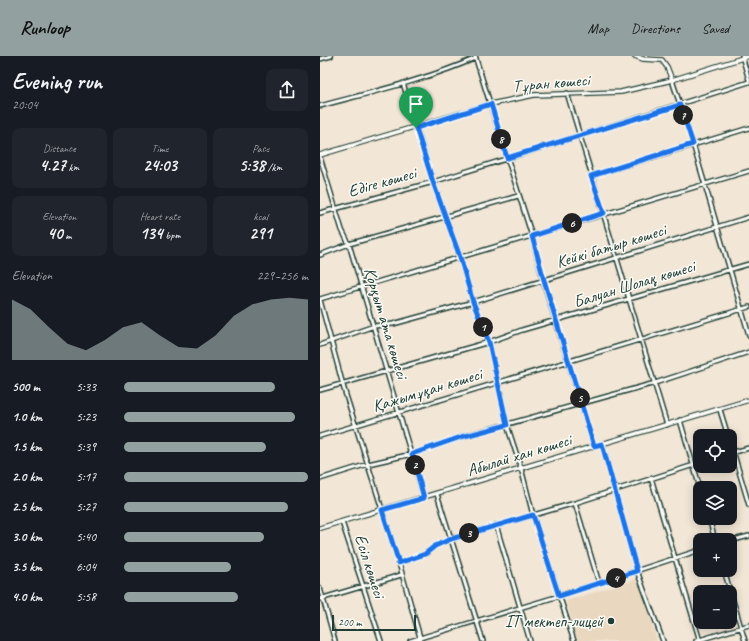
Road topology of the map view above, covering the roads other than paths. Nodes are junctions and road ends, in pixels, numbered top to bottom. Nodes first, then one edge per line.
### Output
1 (331, 56) edge
2 (635, 56) edge
3 (749, 56) edge
4 (476, 57) edge
5 (742, 57) edge
6 (320, 59) edge
7 (672, 80) junction
8 (749, 81) edge
9 (404, 83) junction
10 (566, 93) junction
11 (491, 104) junction
12 (680, 105) junction
13 (320, 106) edge
14 (416, 128) junction
15 (749, 128) edge
16 (579, 136) junction
17 (693, 144) junction
18 (320, 156) edge
19 (507, 158) junction
20 (749, 171) edge
21 (591, 176) junction
22 (433, 182) junction
23 (704, 184) junction
24 (518, 196) junction
25 (336, 209) junction
26 (320, 213) edge
27 (604, 213) junction
28 (749, 217) edge
29 (445, 218) junction
30 (718, 226) junction
31 (532, 236) junction
32 (349, 244) junction
33 (320, 255) edge
34 (460, 257) junction
35 (616, 258) junction
36 (749, 264) edge
37 (729, 270) junction
38 (544, 280) junction
39 (361, 287) junction
40 (630, 299) junction
41 (320, 300) edge
42 (473, 302) junction
43 (749, 308) edge
44 (742, 309) junction
45 (556, 321) junction
46 (374, 326) junction
47 (749, 335) edge
48 (642, 340) junction
49 (332, 342) junction
50 (489, 342) junction
51 (320, 345) edge
52 (749, 352) edge
53 (568, 361) junction
54 (387, 371) junction
55 (498, 382) junction
56 (656, 383) junction
57 (344, 384) junction
58 (320, 390) edge
59 (749, 400) edge
60 (582, 404) junction
61 (720, 410) junction
62 (399, 412) junction
63 (680, 420) junction
64 (356, 425) junction
65 (507, 425) junction
66 (667, 425) junction
67 (726, 429) edge
68 (320, 436) edge
69 (602, 444) junction
70 (594, 446) junction
71 (749, 448) edge
72 (737, 452) edge
73 (412, 454) junction
74 (368, 464) junction
75 (693, 465) joint
76 (521, 468) junction
77 (737, 468) edge
78 (651, 478) junction
79 (320, 479) edge
80 (614, 490) junction
81 (437, 494) junction
82 (424, 498) junction
83 (575, 503) junction
84 (749, 505) edge
85 (382, 510) junction
86 (533, 515) junction
87 (342, 522) junction
88 (496, 525) junction
89 (320, 528) edge
90 (749, 536) edge
91 (451, 539) junction
92 (737, 539) edge
93 (693, 552) edge
94 (674, 559) junction
95 (399, 563) junction
96 (637, 571) junction
97 (401, 575) junction
98 (726, 577) edge
99 (599, 583) junction
100 (363, 585) junction
101 (320, 588) edge
102 (559, 596) junction
103 (322, 598) edge
104 (521, 608) junction
105 (478, 621) junction
106 (749, 625) edge
107 (741, 627) junction
108 (420, 640) edge
109 (335, 641) edge
110 (381, 641) edge
111 (410, 641) edge
112 (483, 641) edge
113 (530, 641) edge
114 (574, 641) edge
115 (663, 641) edge
116 (699, 641) edge
117 (745, 641) edge

1 - 6 street
2 - 7 street
3 - 5 street, Тұран көшесі
4 - 9 street
4 - 11 street
5 - 7 street, Тұран көшесі
5 - 8 street
7 - 10 street, Тұран көшесі
7 - 12 street
8 - 12 street, Едіге көшесі
9 - 13 street
9 - 14 street
10 - 11 street, Тұран көшесі
10 - 16 street
11 - 14 street, Тұран көшесі
11 - 19 street
12 - 16 street, Едіге көшесі
12 - 17 street
14 - 18 street, Тұран көшесі
14 - 22 street
15 - 17 street
16 - 19 street, Едіге көшесі
16 - 21 street
17 - 21 street
17 - 23 street
18 - 25 street, Қорқыт ата көшесі
19 - 22 street, Едіге көшесі
19 - 24 street
20 - 23 street
21 - 27 street
22 - 25 street, Едіге көшесі
22 - 29 street
23 - 27 street
23 - 30 street
24 - 29 street
24 - 31 street
25 - 26 street, Едіге көшесі
25 - 32 street, Қорқыт ата көшесі
27 - 31 street
27 - 35 street
28 - 30 street, Кейкі батыр көшесі
29 - 32 street
29 - 34 street
30 - 35 street, Кейкі батыр көшесі
30 - 37 street
31 - 34 street
31 - 38 street
32 - 33 street
32 - 39 street, Қорқыт ата көшесі
34 - 39 street
34 - 42 street
35 - 38 street, Кейкі батыр көшесі
35 - 40 street
36 - 37 street, Балуан Шолақ көшесі
37 - 40 street, Балуан Шолақ көшесі
37 - 44 street
38 - 42 street, Кейкі батыр көшесі
38 - 45 street
39 - 41 street
39 - 46 street, Қорқыт ата көшесі
40 - 45 street, Балуан Шолақ көшесі
40 - 48 street
41 - 49 street
42 - 46 street, Кейкі батыр көшесі
42 - 50 street
43 - 44 street, Қажымұқан көшесі
44 - 47 street
44 - 48 street, Қажымұқан көшесі
45 - 50 street, Балуан Шолақ көшесі
45 - 53 street
46 - 49 street, Кейкі батыр көшесі
46 - 54 street, Қорқыт ата көшесі
48 - 53 street, Қажымұқан көшесі
48 - 56 street
49 - 51 street, Кейкі батыр көшесі
49 - 57 street
50 - 54 street, Балуан Шолақ көшесі
50 - 55 street
52 - 56 street
53 - 55 street, Қажымұқан көшесі
53 - 60 street
54 - 57 street, Балуан Шолақ көшесі
54 - 62 street, Қорқыт ата көшесі
55 - 62 street, Қажымұқан көшесі
55 - 65 street
56 - 60 street
56 - 66 street
57 - 58 street, Балуан Шолақ көшесі
57 - 64 street
59 - 61 street, Абылай хан көшесі
60 - 65 street
60 - 70 street
61 - 63 street, Абылай хан көшесі
61 - 67 street
62 - 64 street, Қажымұқан көшесі
62 - 73 street, Қорқыт ата көшесі
63 - 66 street, Абылай хан көшесі
63 - 75 street
64 - 68 street, Қажымұқан көшесі
64 - 74 street
65 - 73 street
65 - 76 street
66 - 69 street, Абылай хан көшесі
69 - 70 street, Абылай хан көшесі
69 - 80 street
70 - 76 street, Абылай хан көшесі
71 - 72 street
73 - 74 street
73 - 82 street, Қорқыт ата көшесі
74 - 79 street
74 - 85 street
75 - 78 street
76 - 81 street, Абылай хан көшесі
76 - 86 street
77 - 84 street
78 - 80 street
78 - 94 street
80 - 83 street
80 - 96 street
81 - 82 street, Абылай хан көшесі
81 - 91 street
82 - 85 street, Абылай хан көшесі
83 - 86 street
83 - 99 street
85 - 87 street, Абылай хан көшесі
85 - 95 street
86 - 88 street
86 - 102 street
87 - 89 street, Абылай хан көшесі
87 - 100 street, Есіл көшесі
88 - 91 street
88 - 104 street
90 - 92 street
91 - 95 street
91 - 105 street
93 - 94 street
94 - 96 street
94 - 116 street
95 - 97 street
96 - 99 street
96 - 115 street
97 - 100 street
97 - 108 street
98 - 107 street
99 - 102 street
100 - 103 street
100 - 110 street, Есіл көшесі
101 - 103 street
102 - 104 street
102 - 114 street
103 - 109 street
104 - 105 street
104 - 113 street
105 - 108 street
105 - 112 street
106 - 107 street
107 - 116 street
107 - 117 street
108 - 111 street

